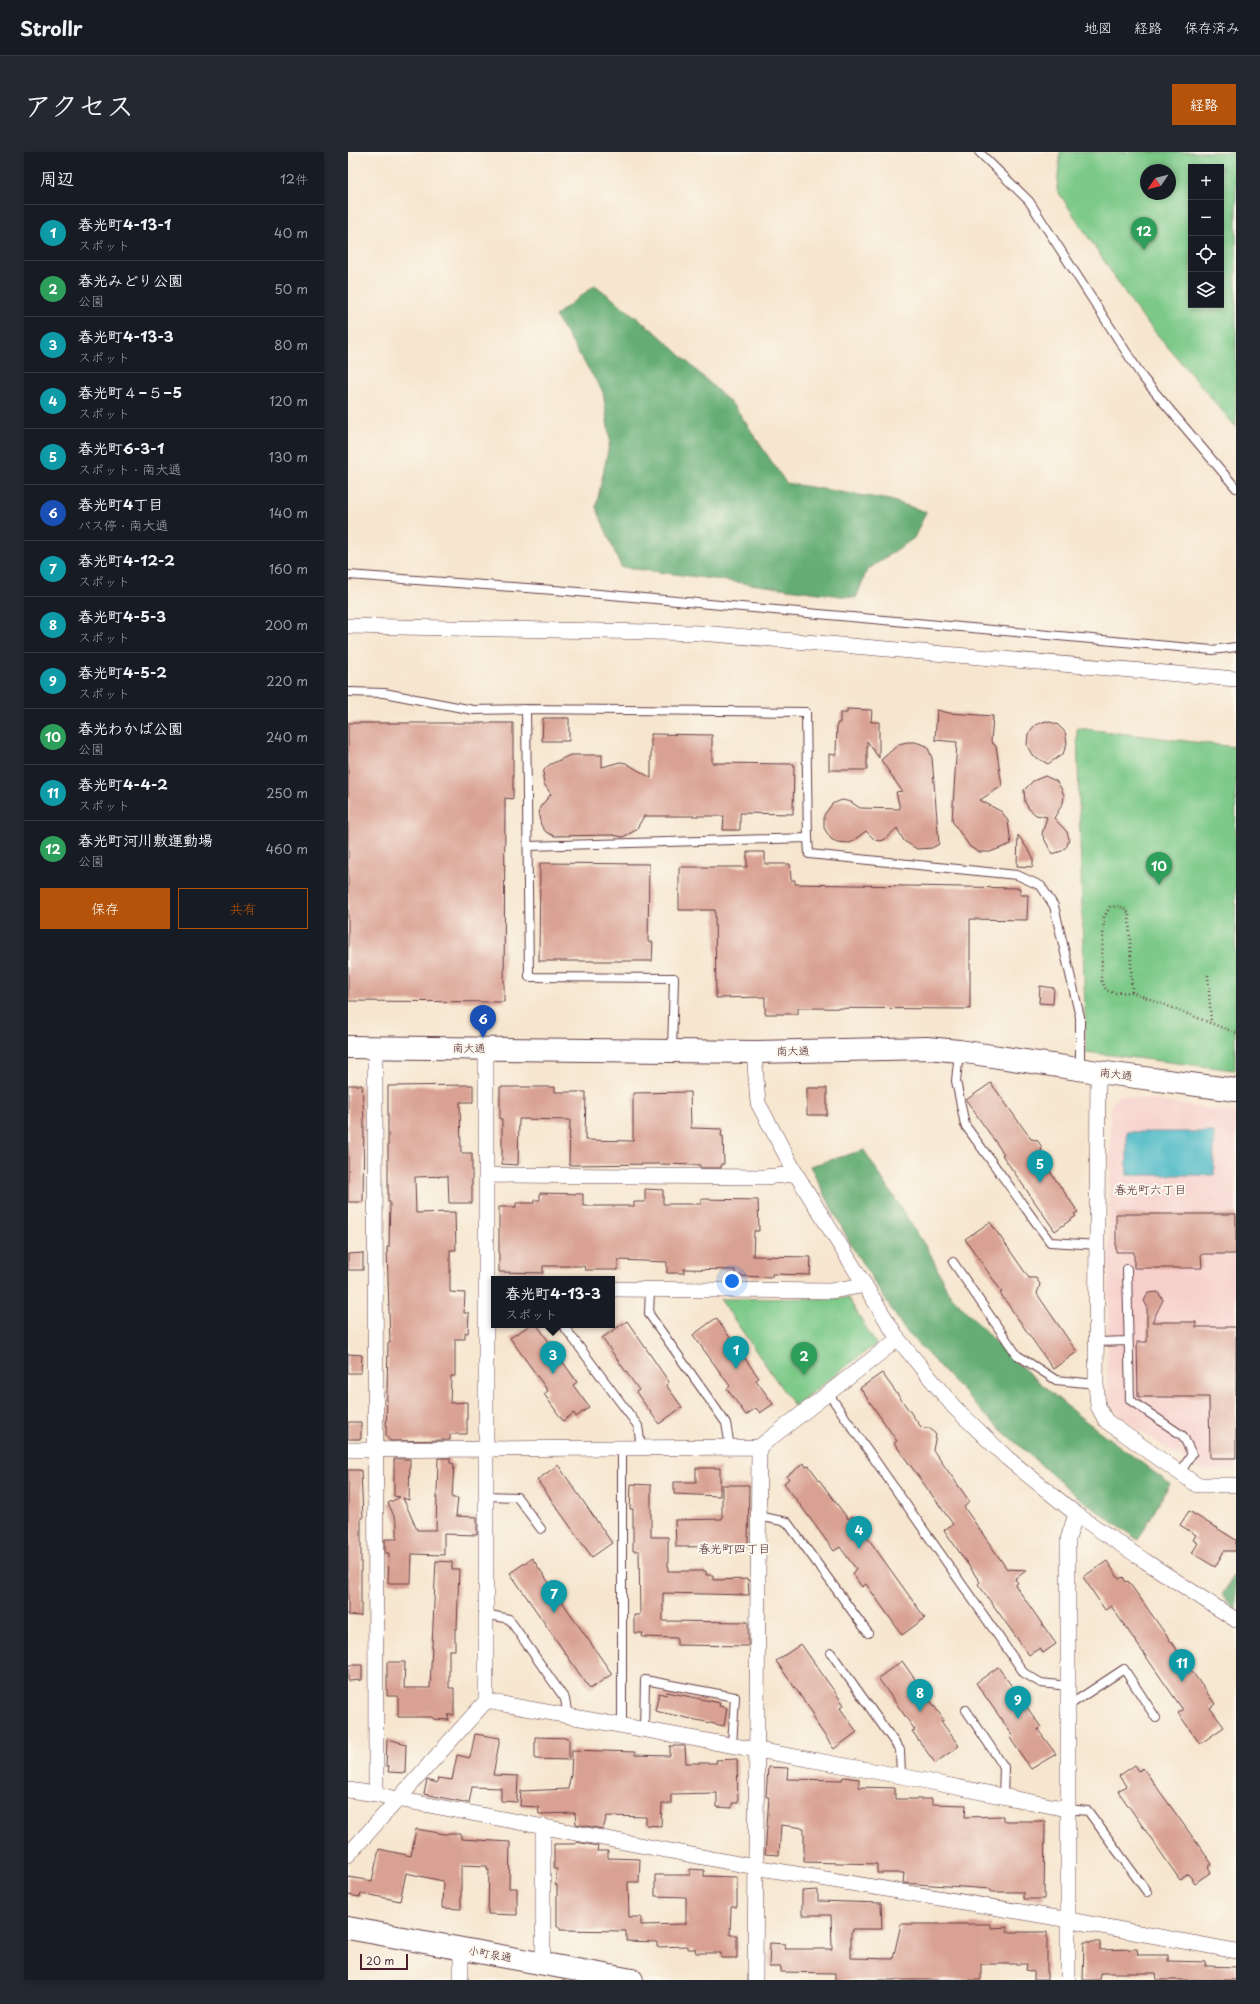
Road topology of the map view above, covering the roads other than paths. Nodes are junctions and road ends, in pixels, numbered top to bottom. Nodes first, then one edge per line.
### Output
1 (979, 152) edge
2 (1236, 488) edge
3 (348, 575) edge
4 (348, 626) edge
5 (1236, 647) edge
6 (1236, 679) edge
7 (348, 692) edge
8 (526, 709) junction
9 (808, 838) junction
10 (528, 846) junction
11 (348, 1047) edge
12 (376, 1047) junction
13 (486, 1049) junction
14 (672, 1051) junction
15 (959, 1051) junction
16 (754, 1052) junction
17 (1089, 1071) junction
18 (1236, 1090) edge
19 (796, 1174) junction
20 (486, 1175) junction
21 (1098, 1245) junction
22 (953, 1262) dead end
23 (1127, 1268) dead end
24 (865, 1285) junction
25 (491, 1288) edge
26 (615, 1289) edge
27 (650, 1289) junction
28 (565, 1328) edge
29 (898, 1339) junction
30 (1128, 1341) junction
31 (1097, 1342) junction
32 (1096, 1384) junction
33 (828, 1393) junction
34 (622, 1447) junction
35 (641, 1447) junction
36 (730, 1447) junction
37 (759, 1447) junction
38 (348, 1450) edge
39 (376, 1450) junction
40 (487, 1450) junction
41 (1180, 1473) junction
42 (1236, 1485) edge
43 (487, 1496) junction
44 (1076, 1514) junction
45 (758, 1516) junction
46 (541, 1529) dead end
47 (486, 1614) junction
48 (1236, 1620) edge
49 (868, 1633) dead end
50 (832, 1653) dead end
51 (1068, 1686) junction
52 (486, 1701) junction
53 (1068, 1706) junction
54 (966, 1710) dead end
55 (568, 1717) junction
56 (1156, 1718) dead end
57 (622, 1726) junction
58 (644, 1730) junction
59 (732, 1745) junction
60 (757, 1750) junction
61 (901, 1776) junction
62 (348, 1790) edge
63 (376, 1794) junction
64 (1003, 1798) junction
65 (397, 1799) junction
66 (1067, 1809) junction
67 (543, 1826) junction
68 (348, 1855) edge
69 (755, 1866) junction
70 (1147, 1892) dead end
71 (1069, 1920) junction
72 (348, 1928) edge
73 (461, 1949) junction
74 (1236, 1951) edge
75 (543, 1964) junction
76 (461, 1980) edge
77 (632, 1980) edge
78 (755, 1980) edge
79 (1068, 1980) edge

1 - 2 lane
3 - 5 lane
4 - 6 street
7 - 8 lane
8 - 9 lane
8 - 10 lane
9 - 10 lane
9 - 17 lane
10 - 14 lane
11 - 12 street, 南大通
12 - 13 street, 南大通
12 - 39 street
13 - 14 street, 南大通
13 - 20 street
14 - 16 street, 南大通
15 - 16 street, 南大通
15 - 17 street, 南大通
15 - 21 lane
16 - 19 street
17 - 18 street, 南大通
17 - 21 street
19 - 20 street
19 - 24 street
20 - 25 street
21 - 31 street
22 - 32 lane
23 - 30 lane
24 - 27 street
24 - 29 street
25 - 40 street
26 - 27 street
27 - 36 lane
28 - 35 lane
29 - 33 street
29 - 44 street
30 - 31 lane
30 - 41 lane
31 - 32 street
32 - 41 street
33 - 37 street
33 - 51 lane
34 - 35 street
34 - 40 street
34 - 57 lane
35 - 36 street
36 - 37 street
37 - 45 street
38 - 39 street
39 - 40 street
39 - 63 street
40 - 43 street
41 - 42 street
43 - 46 lane
43 - 47 street
44 - 48 street
44 - 51 street
45 - 49 lane
45 - 60 street
47 - 52 street
47 - 55 lane
50 - 61 lane
51 - 53 street
52 - 55 street
52 - 65 street
53 - 56 lane
53 - 66 street
54 - 64 lane
55 - 57 street
57 - 58 street
58 - 59 street
58 - 59 lane
59 - 60 street
60 - 61 street
60 - 69 street
61 - 64 street
62 - 63 street
63 - 65 street
64 - 66 street
65 - 67 street
65 - 68 street
66 - 70 lane
66 - 71 street
67 - 69 street
67 - 75 street
69 - 71 street
69 - 78 street
71 - 74 street
71 - 79 street
72 - 73 street, 小町泉通
73 - 75 street, 小町泉通
73 - 76 street
75 - 77 street, 小町泉通

